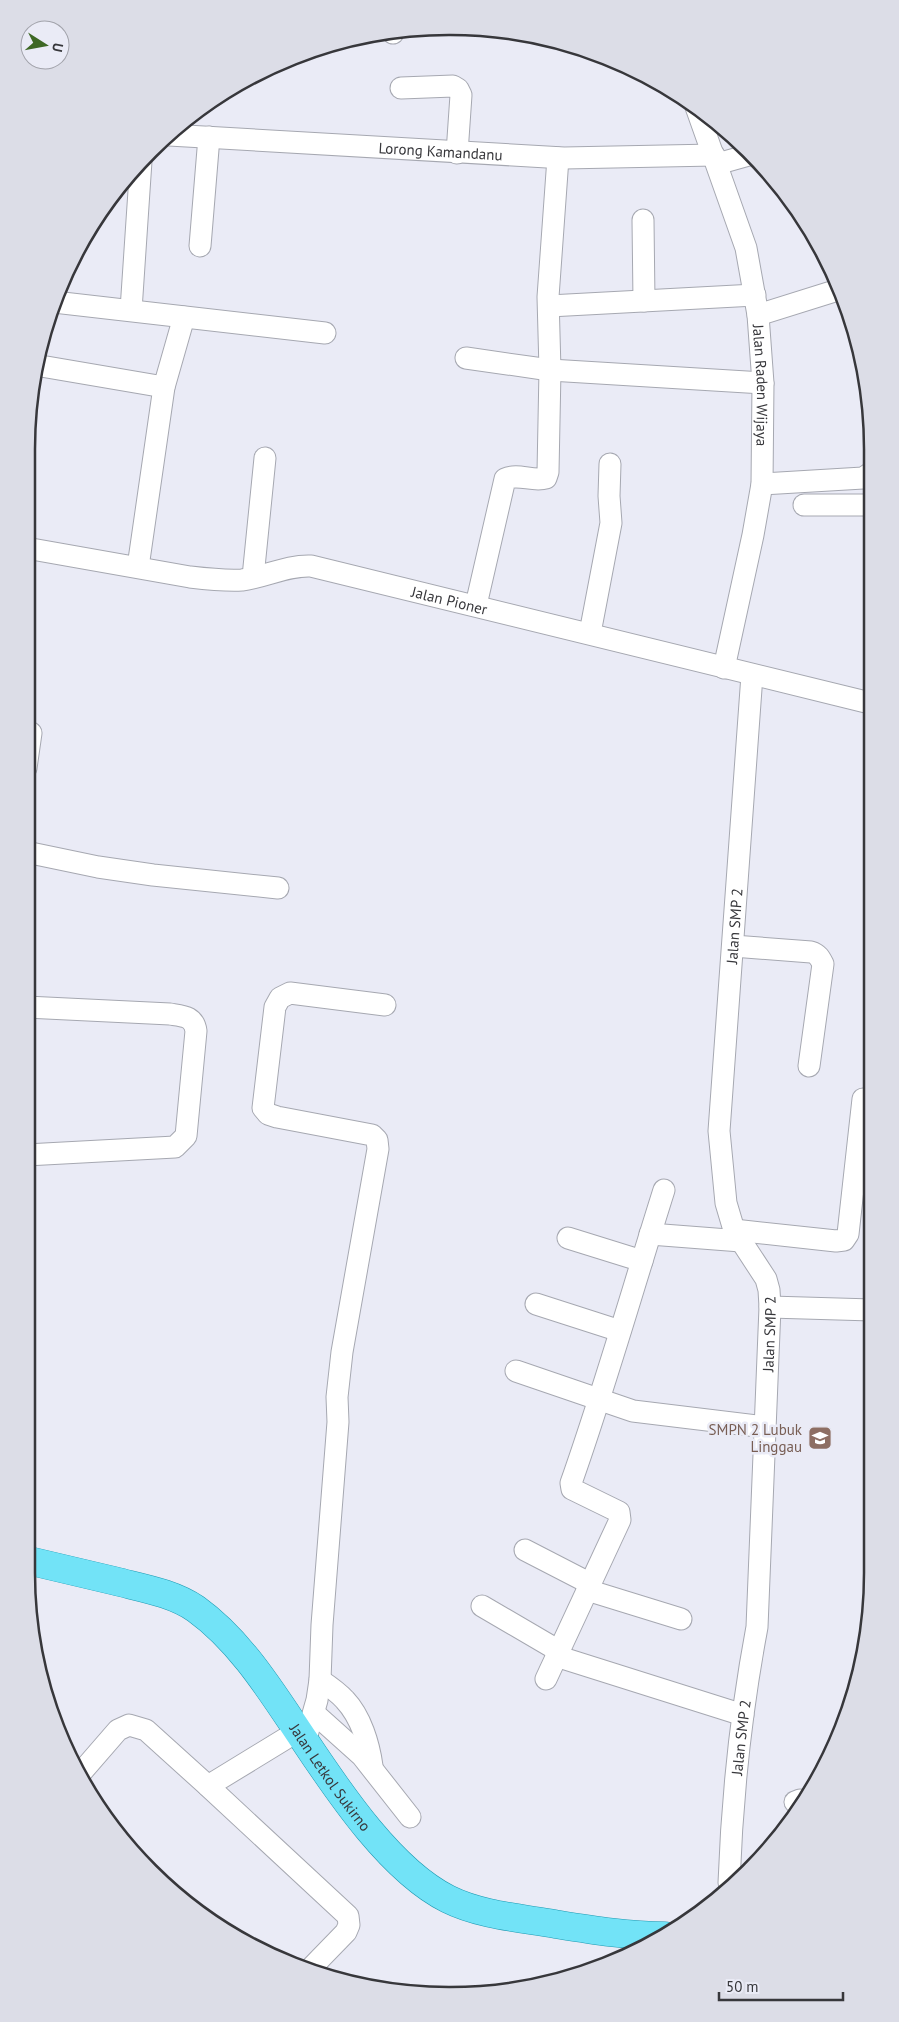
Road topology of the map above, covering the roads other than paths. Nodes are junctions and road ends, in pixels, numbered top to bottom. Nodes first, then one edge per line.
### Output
1 (401, 88) dead end
2 (701, 120) edge
3 (179, 136) edge
4 (209, 137) junction
5 (457, 153) junction
6 (743, 156) edge
7 (558, 158) junction
8 (716, 160) junction
9 (141, 172) edge
10 (643, 220) dead end
11 (200, 246) dead end
12 (832, 291) edge
13 (644, 301) junction
14 (62, 303) edge
15 (757, 305) junction
16 (549, 306) junction
17 (131, 310) junction
18 (184, 317) junction
19 (325, 333) dead end
20 (466, 358) dead end
21 (44, 366) edge
22 (550, 370) junction
23 (763, 382) junction
24 (164, 387) junction
25 (265, 458) dead end
26 (610, 464) dead end
27 (864, 476) edge
28 (762, 484) junction
29 (804, 505) dead end
30 (864, 505) edge
31 (35, 550) edge
32 (138, 567) junction
33 (253, 578) junction
34 (476, 605) junction
35 (590, 633) junction
36 (724, 668) junction
37 (752, 675) junction
38 (864, 702) edge
39 (35, 854) edge
40 (278, 888) dead end
41 (733, 946) junction
42 (385, 1005) dead end
43 (35, 1007) edge
44 (809, 1066) dead end
45 (863, 1098) dead end
46 (35, 1155) edge
47 (664, 1190) dead end
48 (650, 1234) junction
49 (737, 1235) junction
50 (568, 1238) dead end
51 (642, 1261) junction
52 (536, 1304) dead end
53 (770, 1307) junction
54 (864, 1310) edge
55 (620, 1331) junction
56 (516, 1371) dead end
57 (600, 1401) junction
58 (765, 1427) junction
59 (525, 1550) dead end
60 (35, 1562) edge
61 (588, 1587) junction
62 (482, 1606) dead end
63 (681, 1619) dead end
64 (558, 1653) junction
65 (546, 1679) dead end
66 (320, 1680) junction
67 (743, 1716) junction
68 (306, 1729) junction
69 (85, 1768) edge
70 (373, 1769) junction
71 (208, 1786) junction
72 (410, 1817) dead end
73 (729, 1878) edge
74 (649, 1935) edge
75 (315, 1964) edge

1 - 5 street
2 - 8 street, Jalan Raden Wijaya
3 - 4 street, Lorong Kamandanu
4 - 5 street, Lorong Kamandanu
4 - 11 street
5 - 7 street, Lorong Kamandanu
6 - 8 street, Lorong Kamandanu
7 - 8 street, Lorong Kamandanu
7 - 16 street
8 - 15 street, Jalan Raden Wijaya
9 - 17 street
10 - 13 street
12 - 15 street
13 - 15 street
13 - 16 street
14 - 17 street
15 - 23 street, Jalan Raden Wijaya
16 - 22 street
17 - 18 street
18 - 19 street
18 - 24 street
20 - 22 street
21 - 24 street
22 - 23 street
22 - 34 street
23 - 28 street, Jalan Raden Wijaya
24 - 32 street
25 - 33 street
26 - 35 street
27 - 28 street
28 - 36 street, Jalan Raden Wijaya
29 - 30 street
31 - 32 street, Jalan Pioner
32 - 33 street, Jalan Pioner
33 - 34 street, Jalan Pioner
34 - 35 street, Jalan Pioner
35 - 36 street, Jalan Pioner
36 - 37 street, Jalan Pioner
37 - 38 street, Jalan Pioner
37 - 41 street, Jalan SMP 2
39 - 40 street
41 - 44 street
41 - 49 street, Jalan SMP 2
42 - 66 street
43 - 46 street
45 - 49 street
47 - 48 street
48 - 49 street
48 - 51 street
49 - 53 street, Jalan SMP 2
50 - 51 street
51 - 55 street
52 - 55 street
53 - 54 street
53 - 58 street, Jalan SMP 2
55 - 57 street
56 - 57 street
57 - 58 street
57 - 61 street
58 - 67 street, Jalan SMP 2
59 - 61 street
60 - 68 main road, Jalan Letkol Sukirno
61 - 63 street
61 - 64 street
62 - 64 street
64 - 65 street
64 - 67 street
66 - 68 street
66 - 70 street
67 - 73 street, Jalan SMP 2
68 - 70 street
68 - 71 street
68 - 74 main road, Jalan Letkol Sukirno
69 - 71 street
70 - 72 street
71 - 75 street

